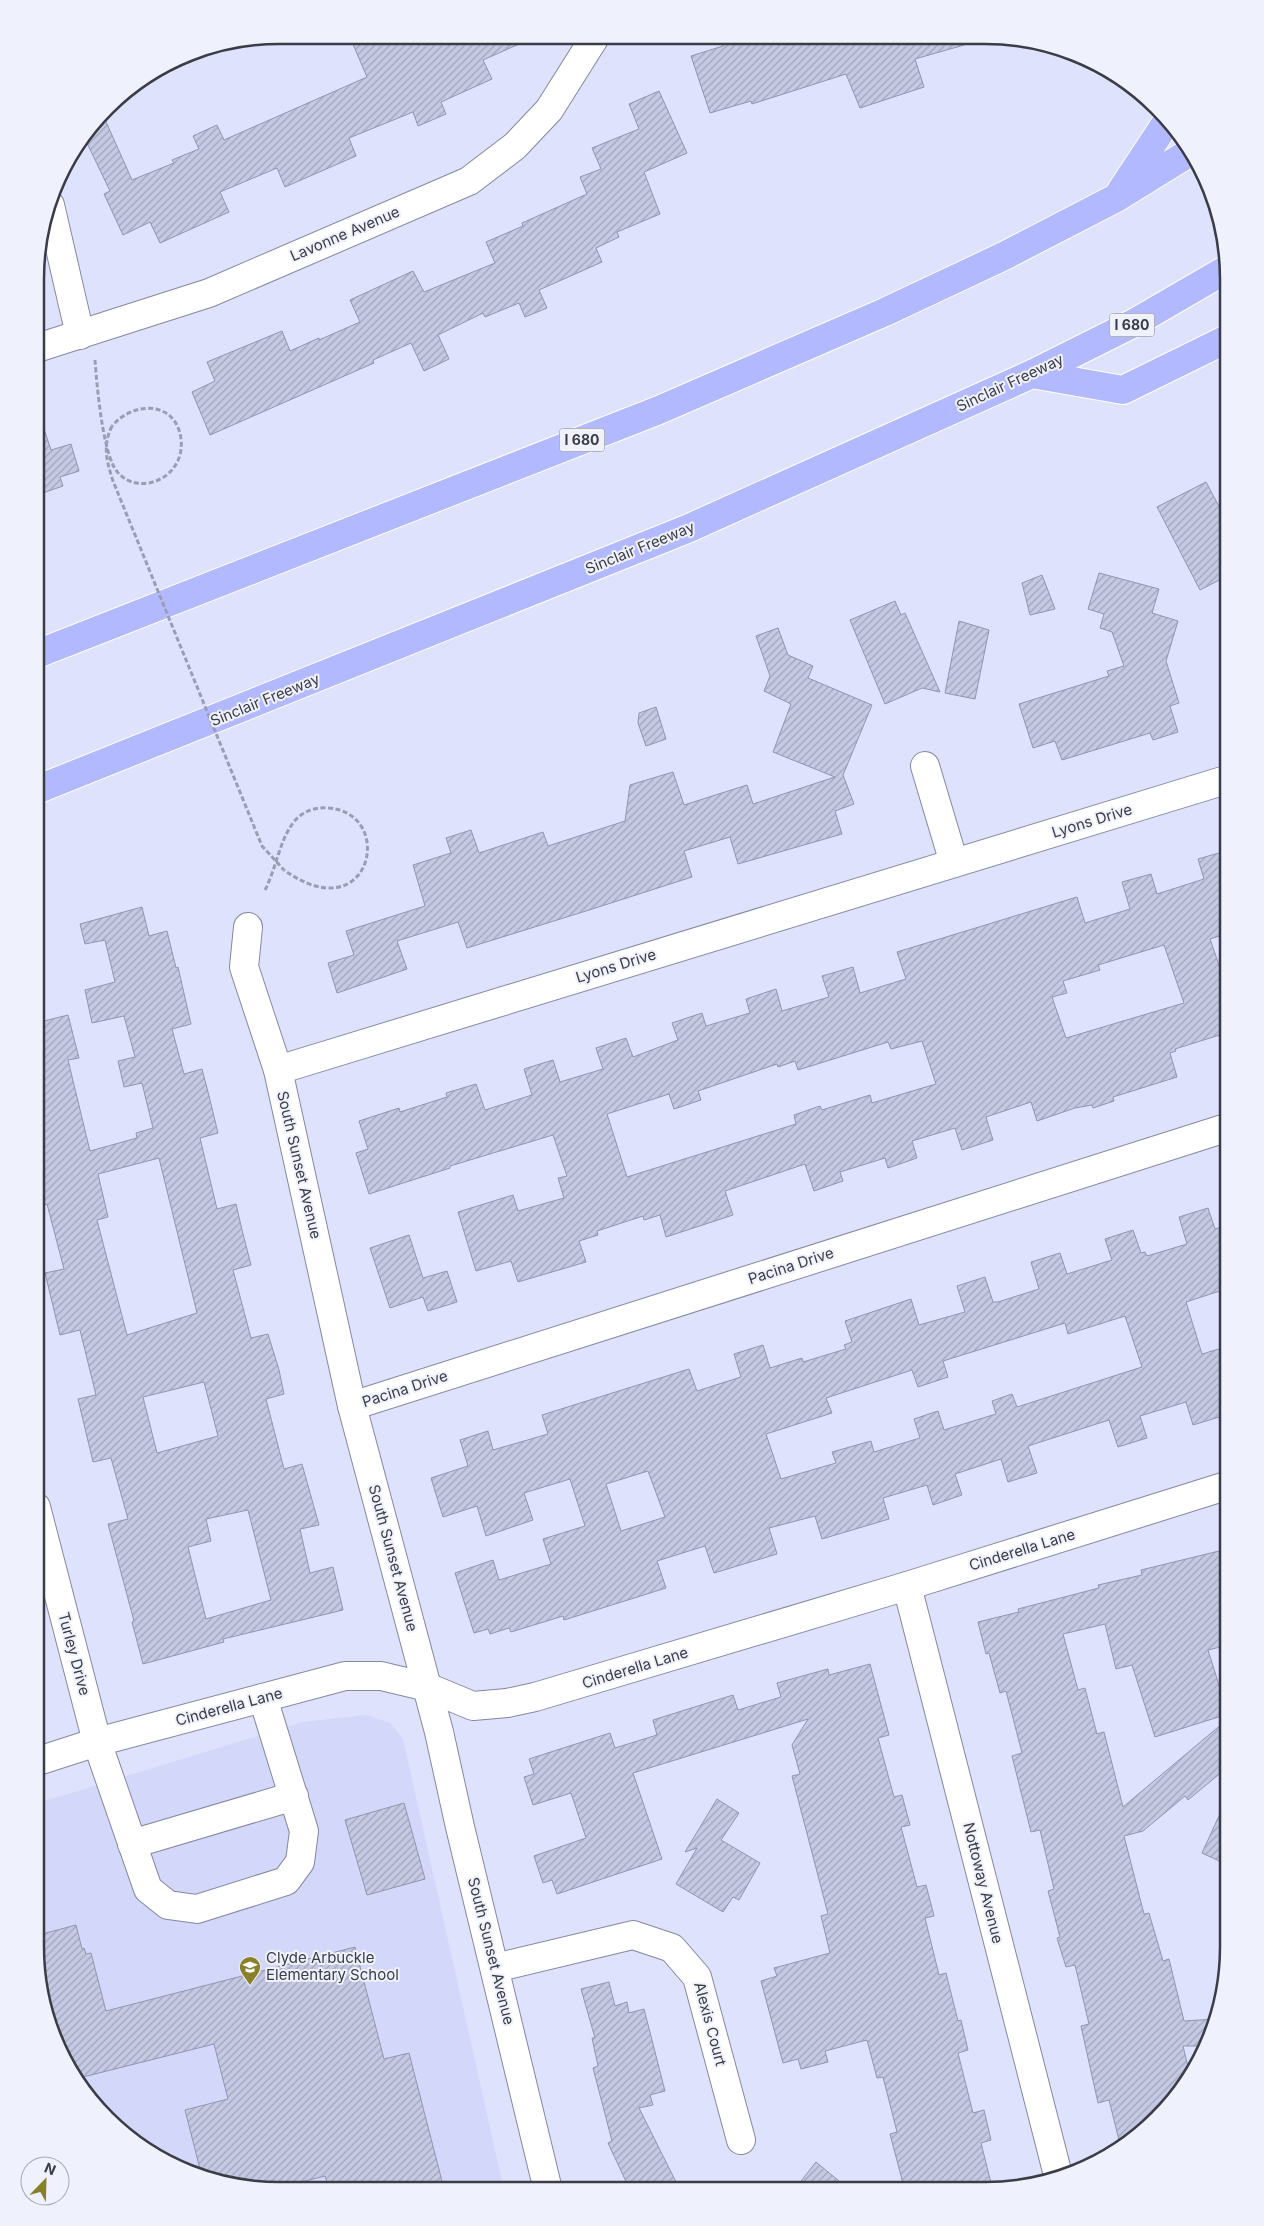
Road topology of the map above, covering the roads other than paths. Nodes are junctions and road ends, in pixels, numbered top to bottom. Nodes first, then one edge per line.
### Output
1 (590, 44) edge
2 (1164, 126) edge
3 (1185, 155) edge
4 (1116, 198) junction
5 (53, 216) edge
6 (1220, 272) edge
7 (80, 335) junction
8 (1220, 342) edge
9 (44, 346) edge
10 (1032, 374) junction
11 (44, 651) edge
12 (925, 766) dead end
13 (1220, 782) edge
14 (44, 787) edge
15 (954, 863) junction
16 (248, 927) dead end
17 (278, 1070) junction
18 (1220, 1130) edge
19 (352, 1406) junction
20 (1220, 1488) edge
21 (44, 1538) edge
22 (907, 1586) junction
23 (427, 1687) junction
24 (263, 1698) junction
25 (97, 1742) junction
26 (44, 1759) edge
27 (294, 1796) junction
28 (132, 1844) junction
29 (495, 1968) junction
30 (741, 2140) dead end
31 (1057, 2171) edge
32 (546, 2182) edge

1 - 7 street, Lavonne Avenue
2 - 4 highway
3 - 4 highway, I 680
4 - 11 highway, I 680
5 - 7 street
6 - 10 highway, Sinclair Freeway / I 680
7 - 9 street, Lavonne Avenue
8 - 10 highway
10 - 14 highway, Sinclair Freeway / I 680
12 - 15 street
13 - 15 street, Lyons Drive
15 - 17 street, Lyons Drive
16 - 17 street, South Sunset Avenue
17 - 19 street, South Sunset Avenue
18 - 19 street, Pacina Drive
19 - 23 street, South Sunset Avenue
20 - 22 street, Cinderella Lane
21 - 25 street, Turley Drive
22 - 23 street, Cinderella Lane
22 - 31 street, Nottoway Avenue
23 - 24 street, Cinderella Lane
23 - 29 street, South Sunset Avenue
24 - 25 street, Cinderella Lane
24 - 27 street, Turley Drive
25 - 26 street, Cinderella Lane
25 - 28 street, Turley Drive
27 - 28 street
27 - 28 street, Turley Drive
29 - 30 street, Alexis Court
29 - 32 street, South Sunset Avenue

